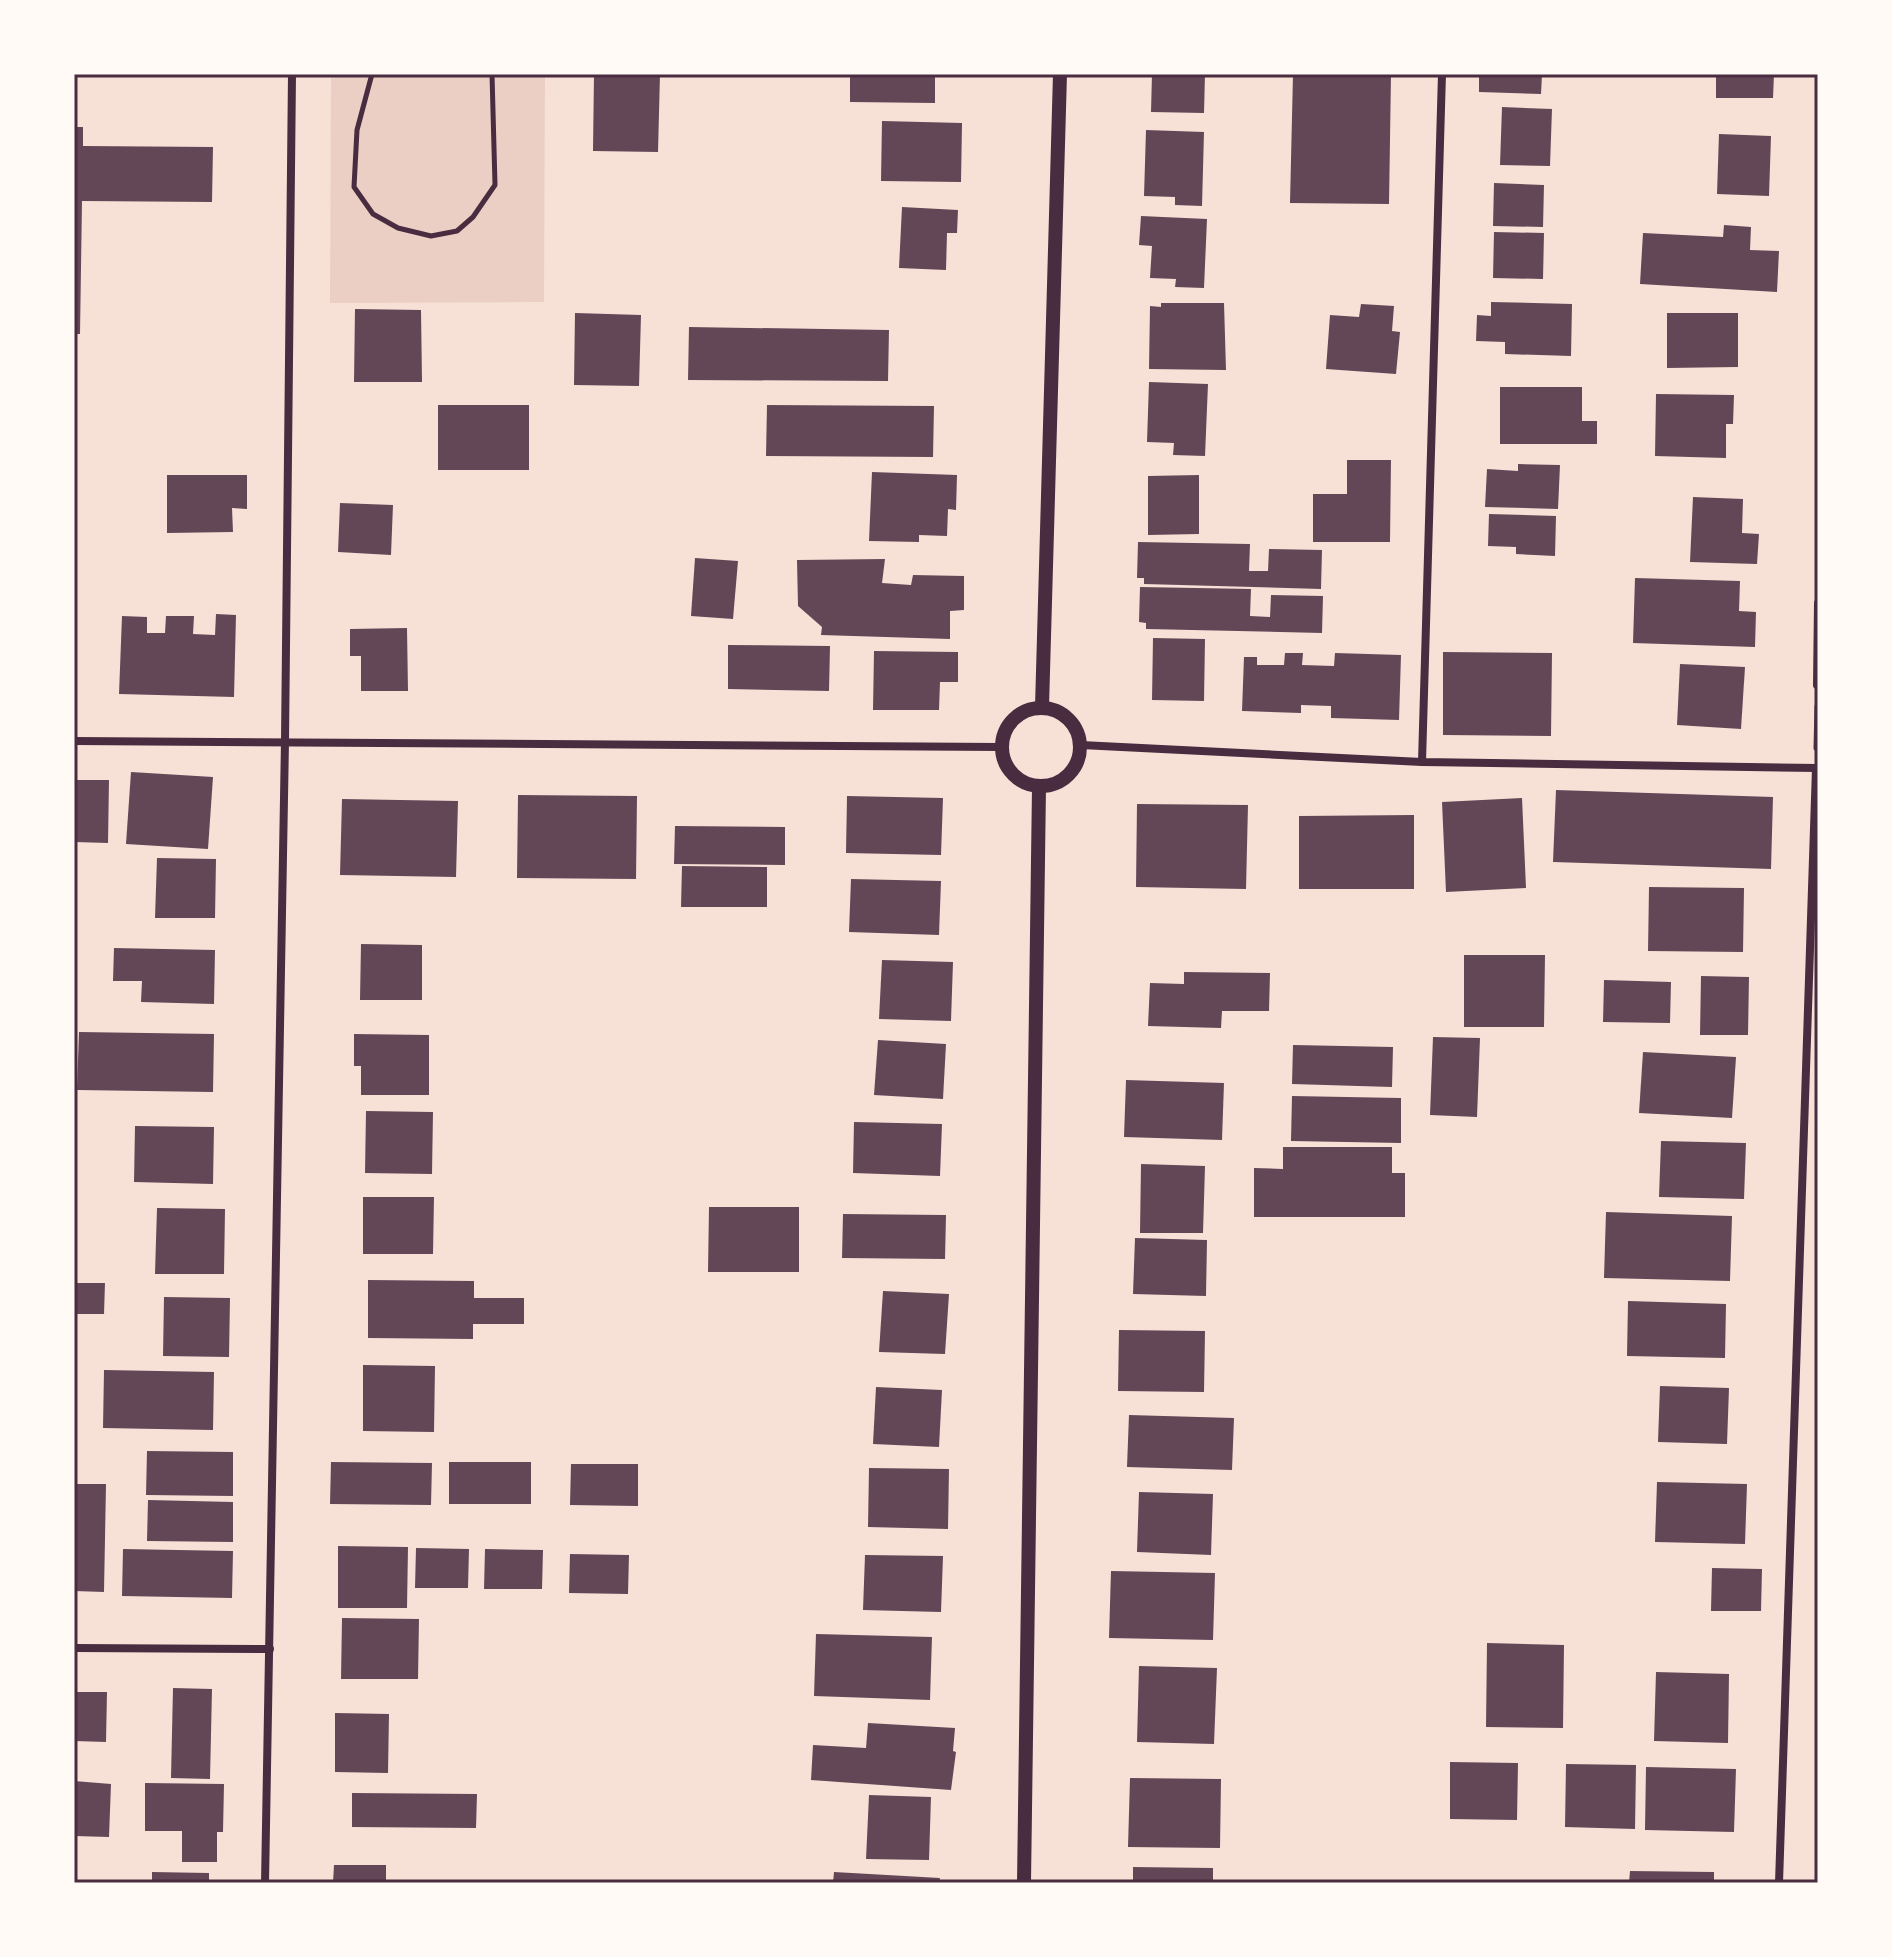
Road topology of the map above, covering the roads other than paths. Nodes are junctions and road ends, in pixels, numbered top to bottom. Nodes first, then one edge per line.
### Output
1 (292, 74) edge
2 (1060, 74) edge
3 (1442, 74) edge
4 (1818, 603) edge
5 (1817, 685) edge
6 (1042, 707) junction
7 (74, 741) edge
8 (285, 741) junction
9 (1081, 745) junction
10 (1001, 747) junction
11 (1422, 762) junction
12 (1817, 768) edge
13 (1039, 787) junction
14 (74, 1648) edge
15 (270, 1649) junction
16 (265, 1883) edge
17 (1024, 1883) edge
18 (1779, 1883) edge

1 - 8 street
2 - 6 street
3 - 11 street
4 - 5 street
6 - 9 street
6 - 10 street
7 - 8 street
8 - 10 street
8 - 15 street
9 - 11 street
9 - 13 street
10 - 13 street
11 - 12 street
12 - 18 street
13 - 17 street
14 - 15 street
15 - 16 street

